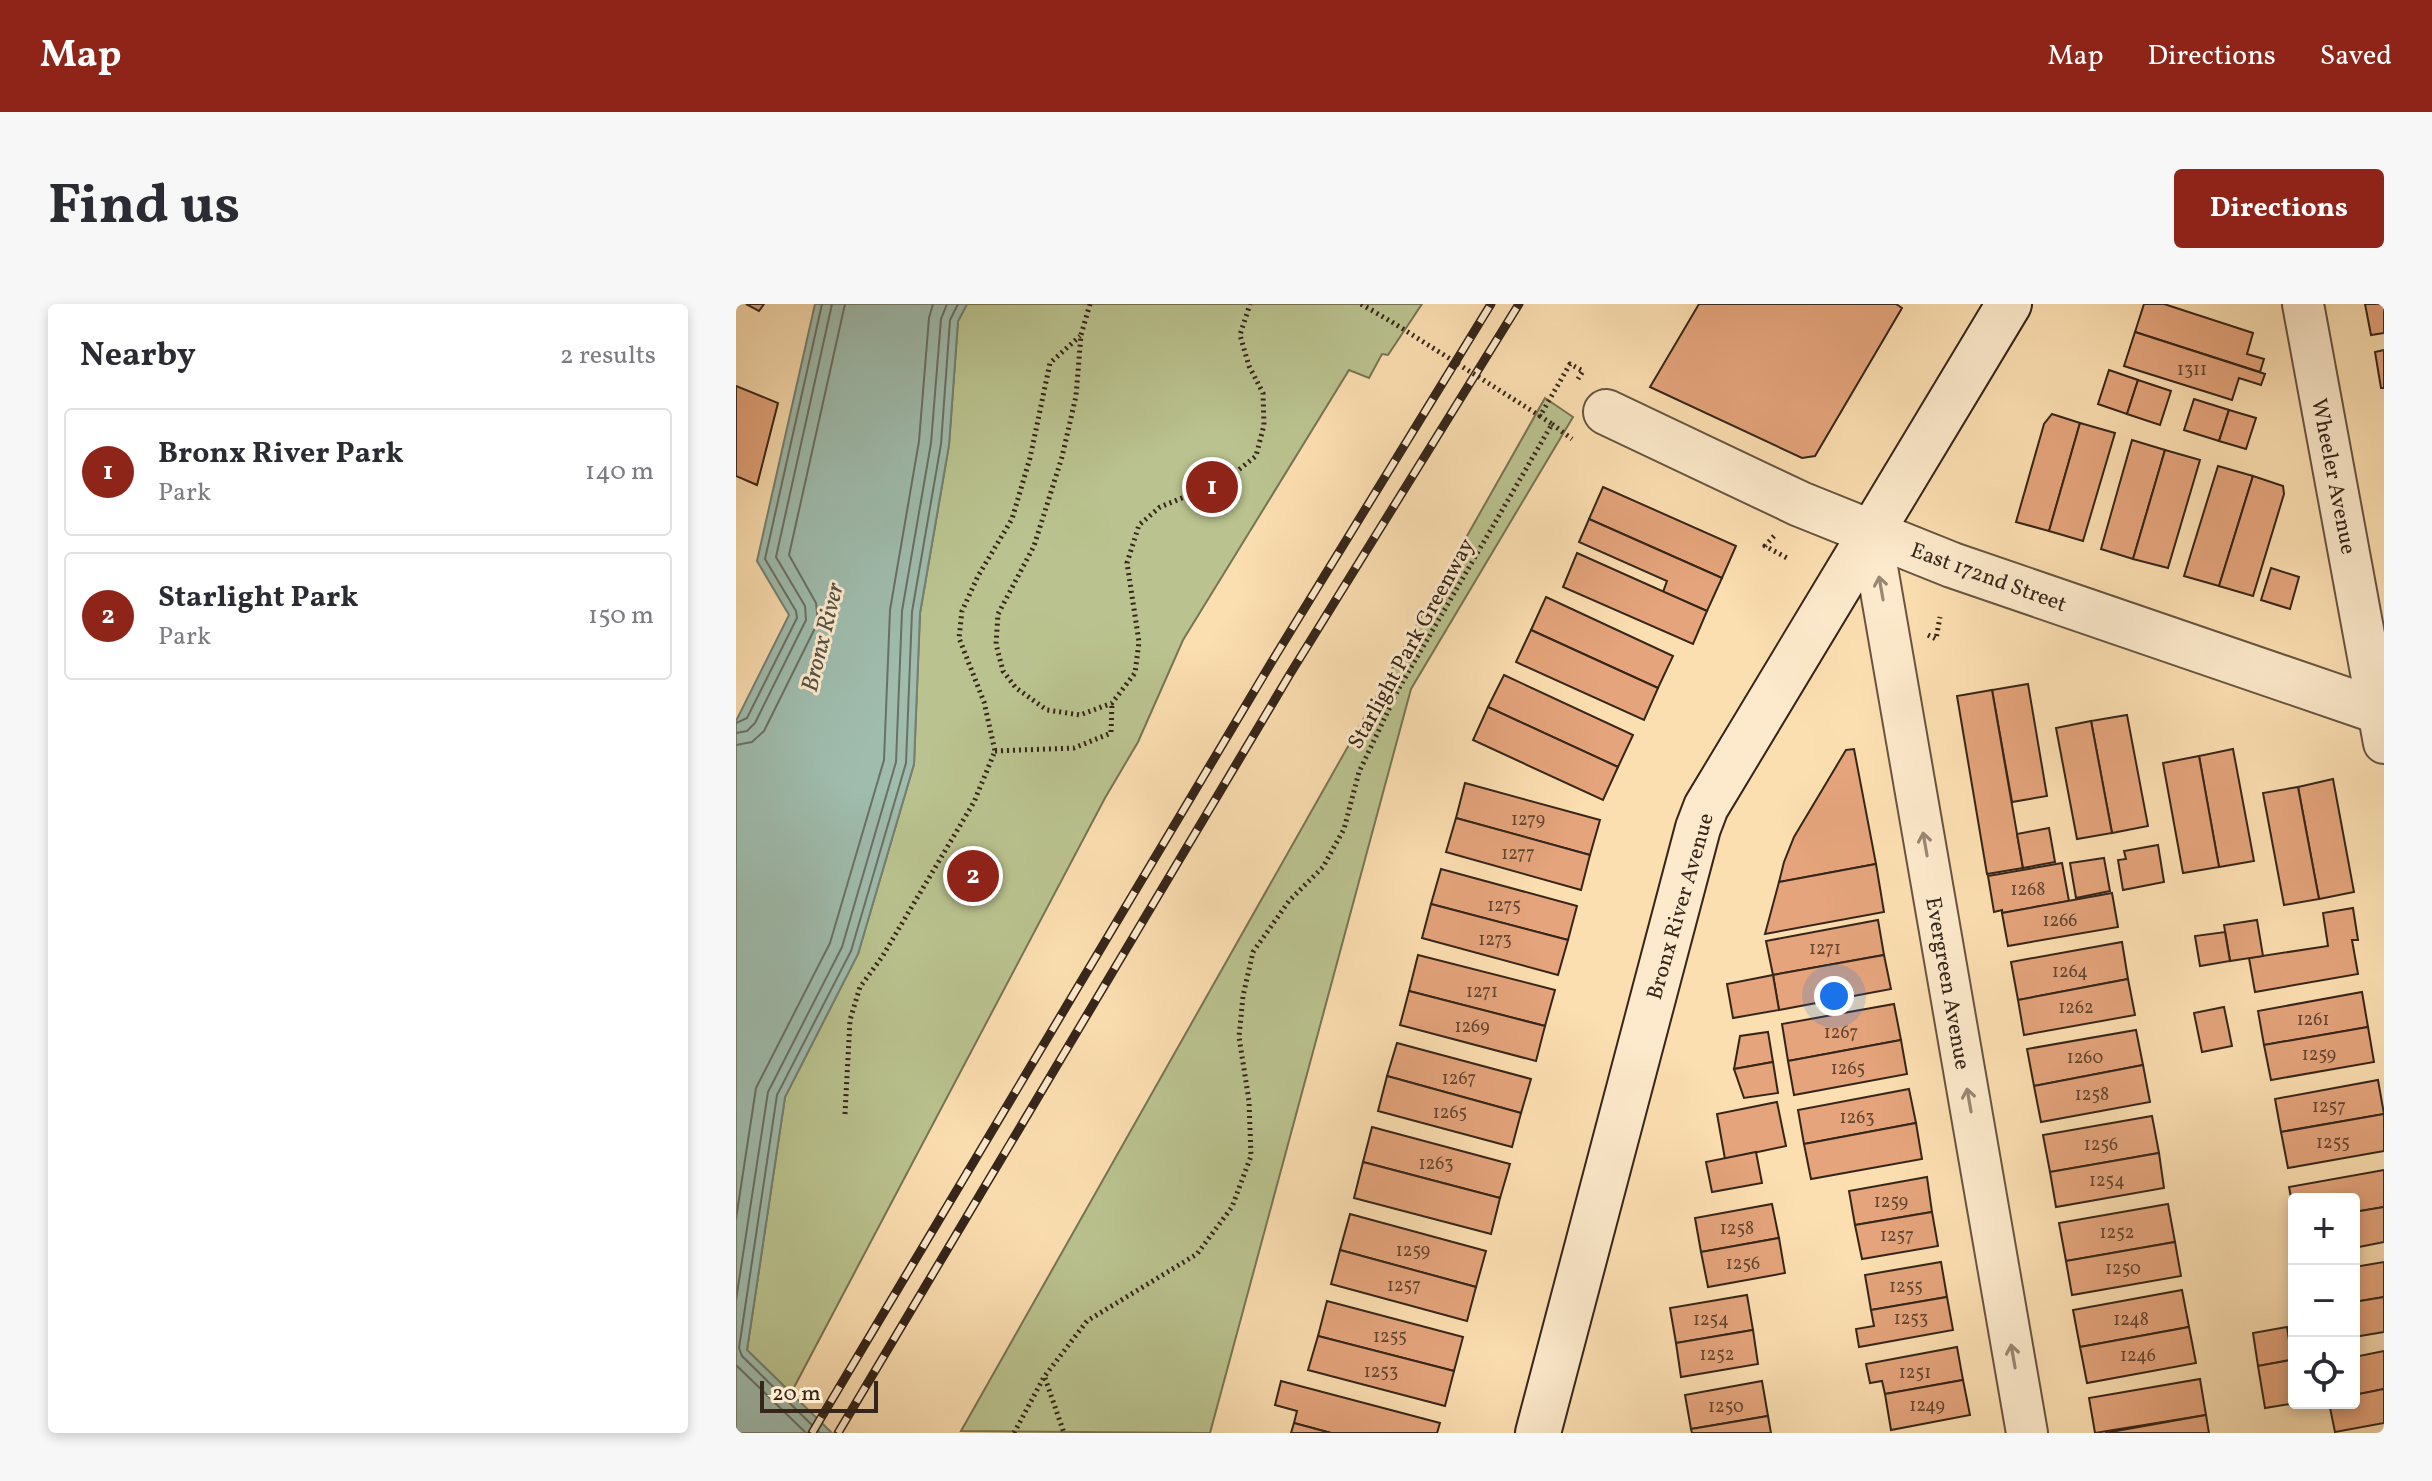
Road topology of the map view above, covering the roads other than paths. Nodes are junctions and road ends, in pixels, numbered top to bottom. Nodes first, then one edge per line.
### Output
1 (2009, 304) edge
2 (2303, 304) edge
3 (1606, 412) dead end
4 (1871, 533) junction
5 (2382, 721) edge
6 (1538, 1433) edge
7 (2027, 1433) edge

1 - 4 main road, Bronx River Avenue
2 - 5 street, Wheeler Avenue
3 - 4 main road, East 172nd Street
4 - 5 main road, East 172nd Street
4 - 6 main road, Bronx River Avenue
7 -> 4 street, Evergreen Avenue

